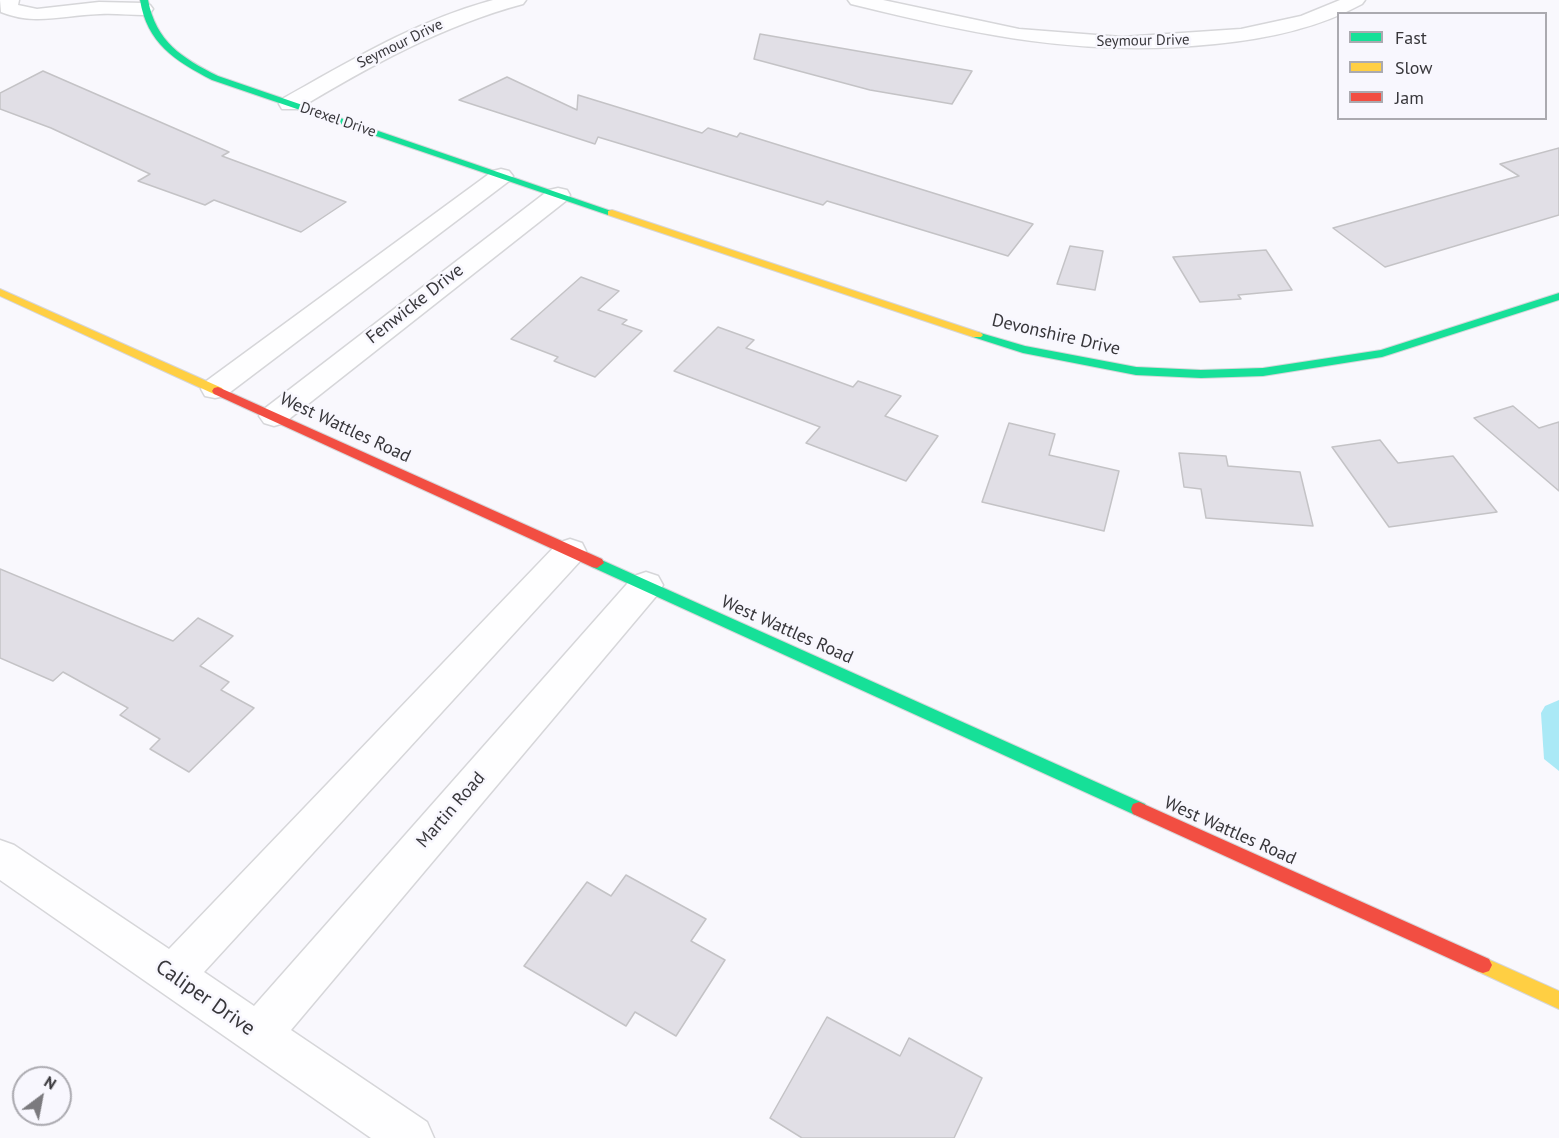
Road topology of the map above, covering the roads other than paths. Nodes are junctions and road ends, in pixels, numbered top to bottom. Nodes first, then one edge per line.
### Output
1 (9, 0) edge
2 (516, 0) edge
3 (858, 0) edge
4 (1355, 0) edge
5 (144, 4) edge
6 (930, 8) edge
7 (290, 104) junction
8 (501, 176) junction
9 (558, 195) junction
10 (0, 292) edge
11 (1559, 296) edge
12 (215, 388) junction
13 (274, 416) junction
14 (570, 551) junction
15 (646, 585) junction
16 (0, 858) edge
17 (173, 975) junction
18 (1559, 1000) edge
19 (258, 1035) junction
20 (411, 1138) edge

1 - 5 street, Drexel Drive
2 - 7 street, Seymour Drive
3 - 6 street, Seymour Drive
4 - 6 street, Seymour Drive
5 - 7 street, Drexel Drive
7 - 8 street, Drexel Drive
8 - 9 street, Drexel Drive
8 - 12 street
9 - 11 street, Devonshire Drive
9 - 13 street, Fenwicke Drive
10 - 12 street, West Wattles Road
12 - 13 street, West Wattles Road
13 - 14 street, West Wattles Road
14 - 15 street, West Wattles Road
14 - 17 street
15 - 18 street, West Wattles Road
15 - 19 street, Martin Road
16 - 17 street, Caliper Drive
17 - 19 street, Caliper Drive
19 - 20 street, Caliper Drive

